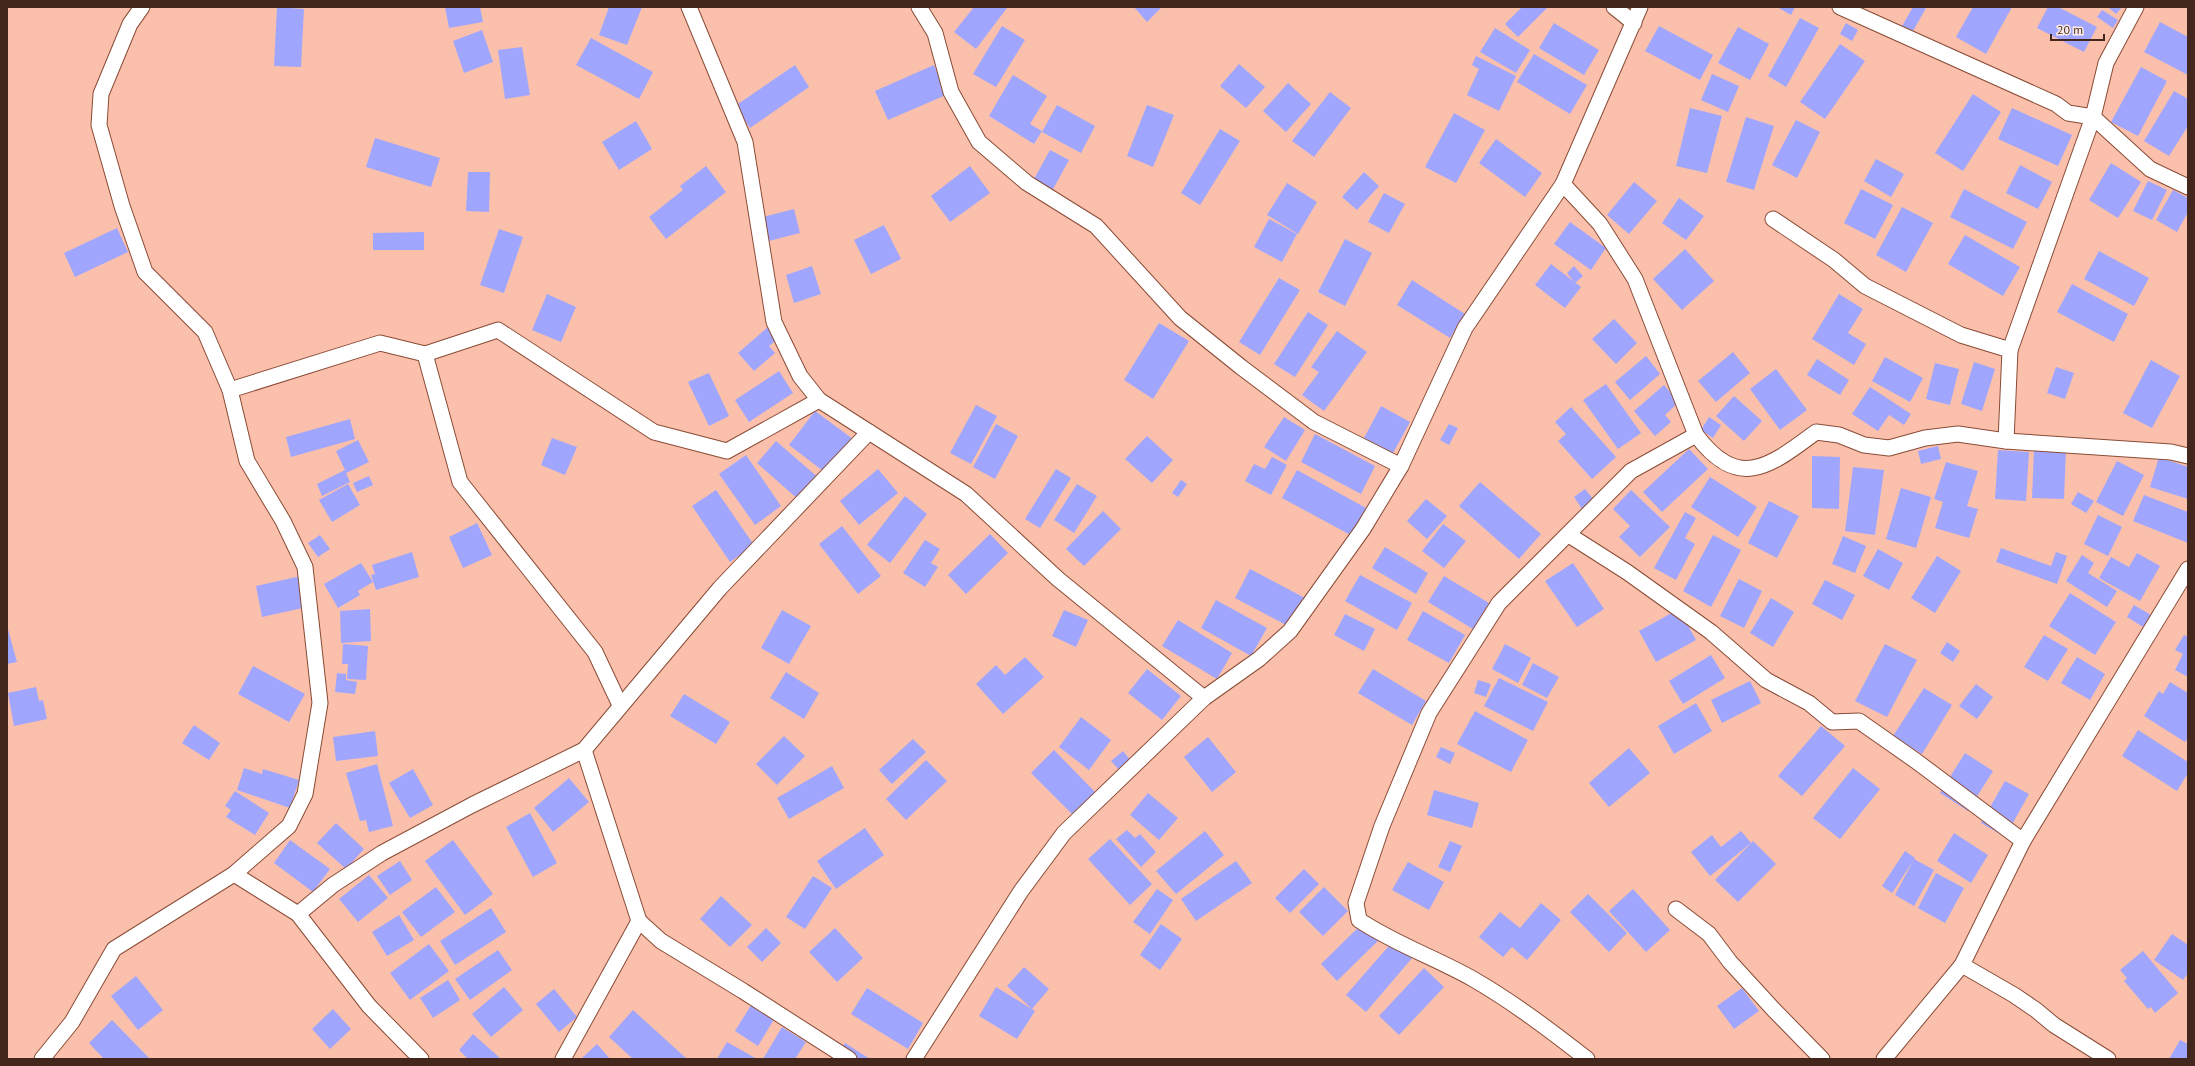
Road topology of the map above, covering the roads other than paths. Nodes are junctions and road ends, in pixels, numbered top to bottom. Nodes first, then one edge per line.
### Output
1 (142, 7) edge
2 (689, 7) edge
3 (919, 7) edge
4 (1614, 7) edge
5 (1640, 7) edge
6 (1840, 7) edge
7 (2136, 7) edge
8 (1634, 23) junction
9 (2093, 117) junction
10 (1562, 184) junction
11 (2188, 188) edge
12 (1772, 219) dead end
13 (2010, 350) junction
14 (424, 354) junction
15 (230, 390) junction
16 (819, 400) junction
17 (869, 432) junction
18 (1696, 435) junction
19 (2006, 441) junction
20 (2188, 456) edge
21 (1401, 466) junction
22 (1570, 535) junction
23 (2188, 569) edge
24 (1204, 698) junction
25 (620, 705) junction
26 (584, 750) junction
27 (2023, 841) junction
28 (234, 874) junction
29 (1676, 909) dead end
30 (298, 914) junction
31 (639, 921) junction
32 (1962, 965) junction
33 (42, 1059) edge
34 (421, 1059) edge
35 (563, 1059) edge
36 (849, 1059) edge
37 (914, 1059) edge
38 (1587, 1059) edge
39 (1822, 1059) edge
40 (1884, 1059) edge
41 (2108, 1059) edge

1 - 15 street
2 - 16 street
3 - 21 street
4 - 8 street
5 - 8 street
6 - 9 street
7 - 9 street
8 - 10 street
9 - 11 street
9 - 13 street
10 - 18 street
10 - 21 street
12 - 13 street
13 - 19 street
14 - 15 street
14 - 16 street
14 - 25 street
15 - 28 street
16 - 17 street
17 - 24 street
17 - 25 street
18 - 19 street
18 - 22 street
19 - 20 street
21 - 24 street
22 - 27 street
22 - 38 street
23 - 27 street
24 - 37 street
25 - 26 street
26 - 30 street
26 - 31 street
27 - 32 street
28 - 30 street
28 - 33 street
29 - 39 street
30 - 34 street
31 - 35 street
31 - 36 street
32 - 40 street
32 - 41 street

